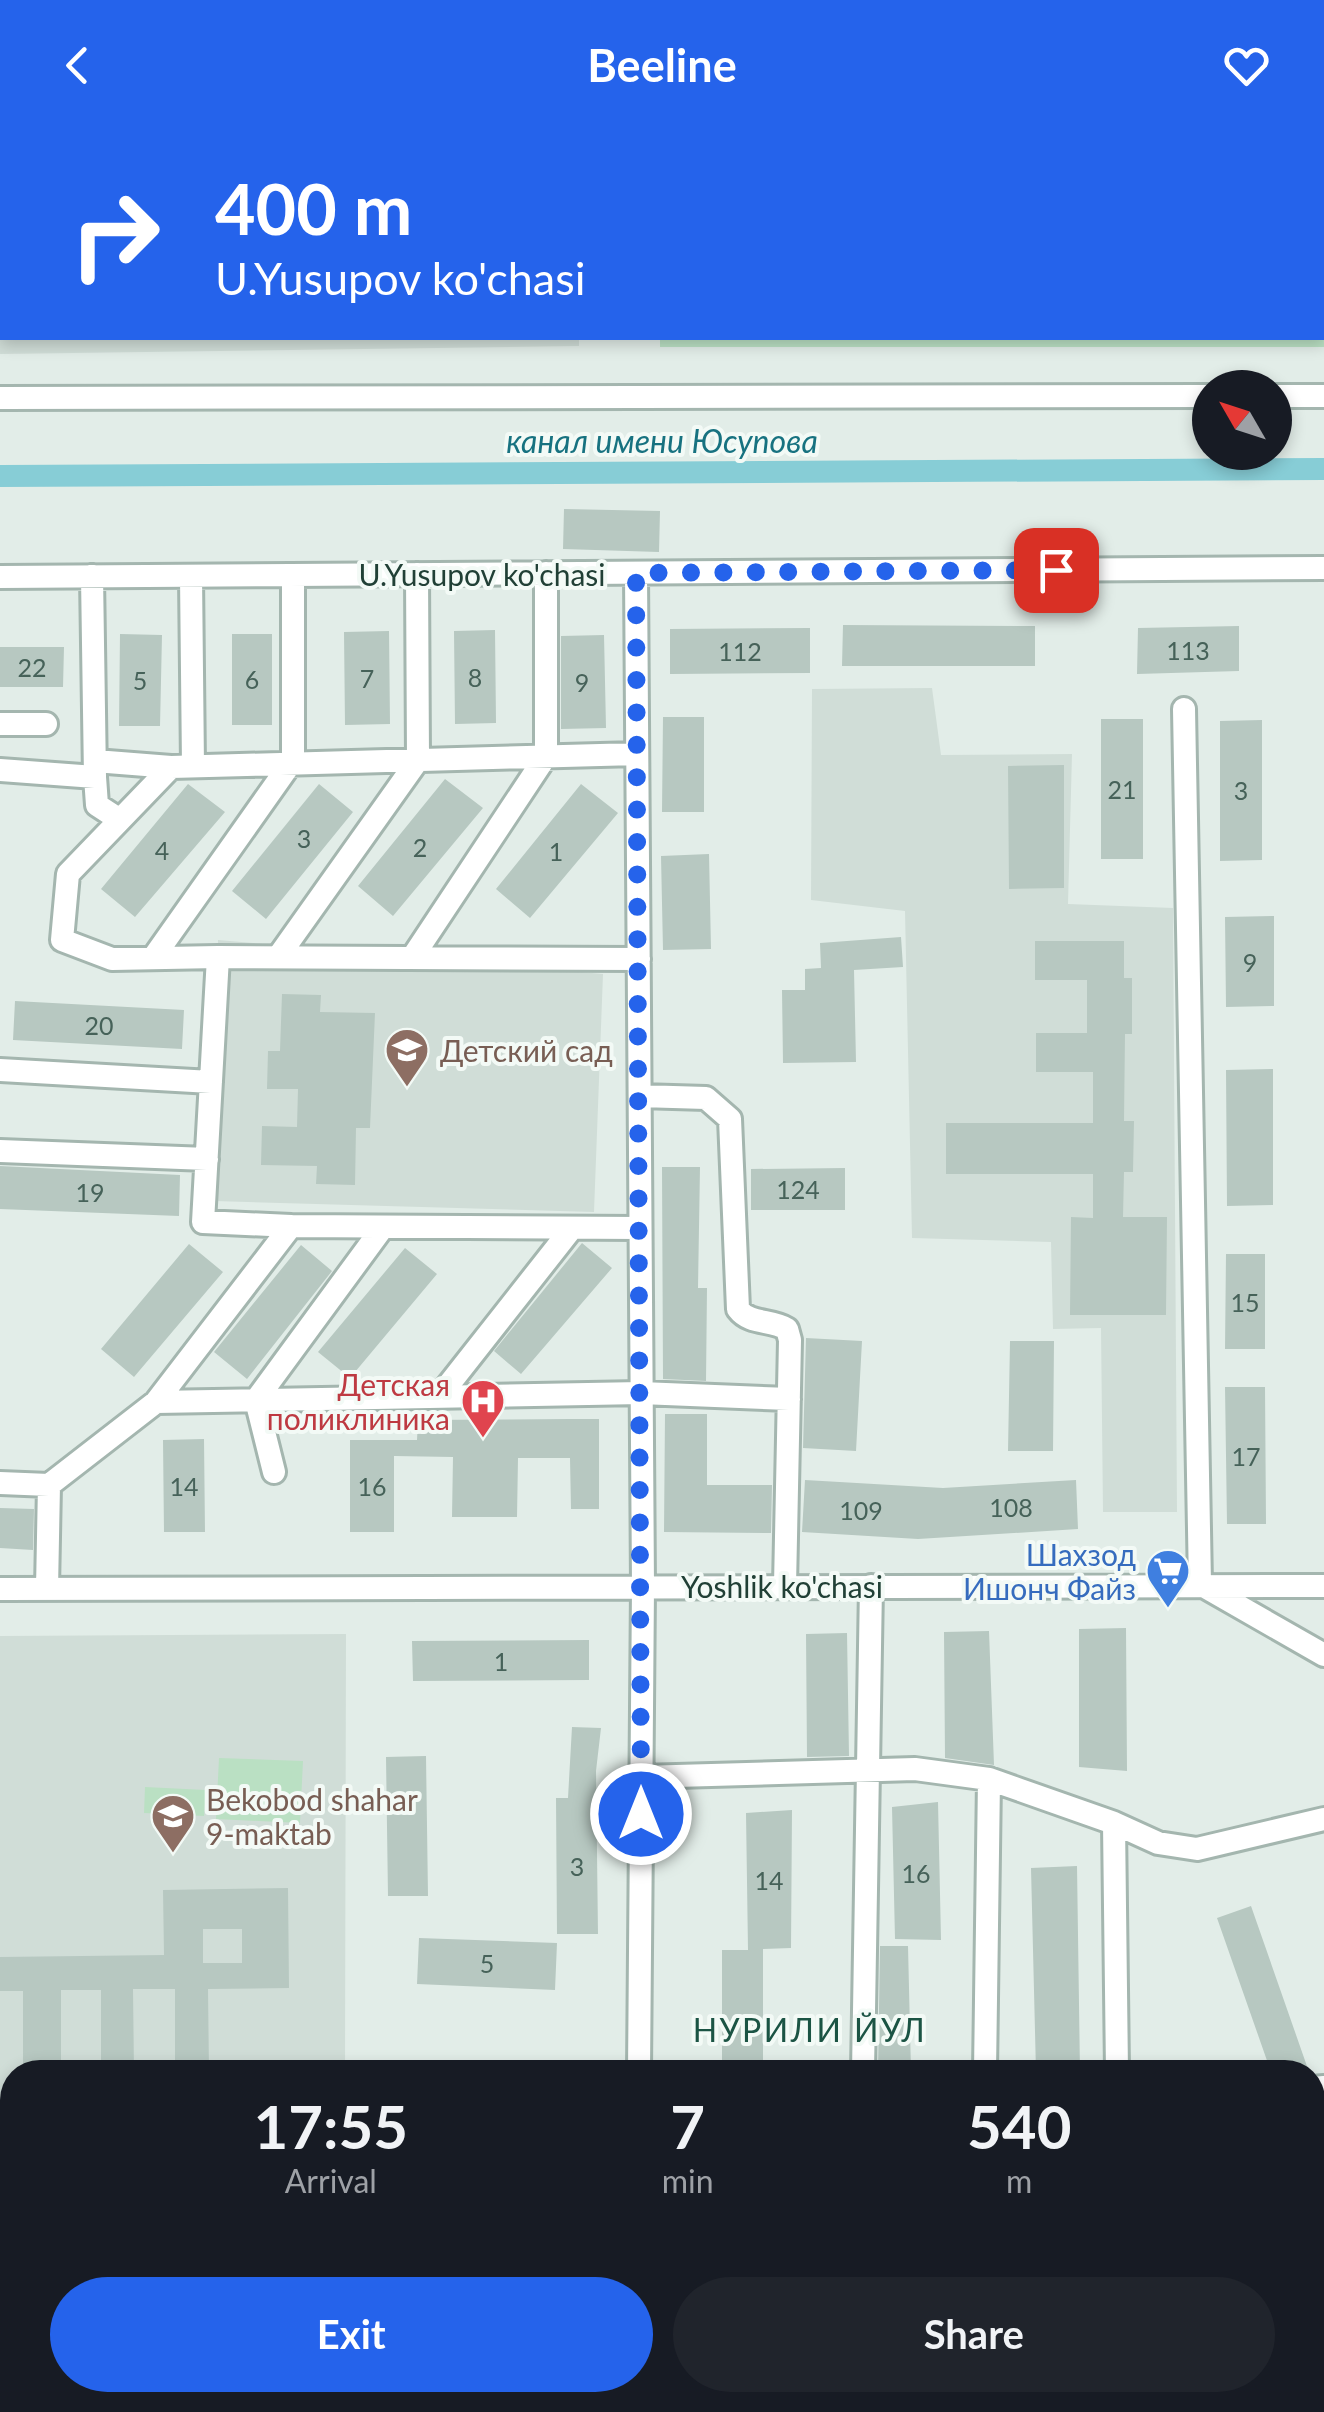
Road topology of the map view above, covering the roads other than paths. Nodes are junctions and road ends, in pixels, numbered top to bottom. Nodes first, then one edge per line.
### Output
1 (1192, 396) edge
2 (1292, 396) edge
3 (1324, 396) edge
4 (0, 398) edge
5 (1324, 568) edge
6 (546, 573) junction
7 (636, 573) junction
8 (418, 574) junction
9 (293, 575) junction
10 (92, 576) junction
11 (192, 576) junction
12 (0, 577) edge
13 (1184, 709) dead end
14 (0, 724) edge
15 (46, 724) dead end
16 (637, 754) junction
17 (546, 756) junction
18 (293, 760) junction
19 (418, 760) junction
20 (182, 766) junction
21 (95, 769) junction
22 (0, 770) edge
23 (120, 820) junction
24 (218, 957) junction
25 (278, 957) junction
26 (154, 958) junction
27 (412, 958) junction
28 (639, 960) junction
29 (0, 1070) edge
30 (211, 1082) junction
31 (640, 1096) junction
32 (0, 1151) edge
33 (207, 1160) junction
34 (291, 1226) junction
35 (383, 1227) junction
36 (572, 1228) junction
37 (640, 1228) junction
38 (641, 1393) junction
39 (439, 1397) junction
40 (789, 1398) junction
41 (256, 1400) junction
42 (156, 1402) junction
43 (274, 1472) dead end
44 (0, 1484) edge
45 (50, 1486) junction
46 (1200, 1584) junction
47 (1323, 1585) edge
48 (785, 1586) junction
49 (871, 1586) junction
50 (642, 1587) junction
51 (47, 1589) junction
52 (0, 1590) edge
53 (1324, 1656) edge
54 (871, 1770) junction
55 (641, 1776) junction
56 (989, 1779) junction
57 (1324, 1819) edge
58 (1114, 1822) junction
59 (639, 2060) edge
60 (862, 2060) edge
61 (984, 2060) edge
62 (1117, 2060) edge

1 - 4 street
2 - 3 street
5 - 7 street, U.Yusupov ko'chasi
6 - 7 street, U.Yusupov ko'chasi
6 - 8 street, U.Yusupov ko'chasi
6 - 17 street
7 - 16 street
8 - 9 street, U.Yusupov ko'chasi
8 - 19 street
9 - 11 street, U.Yusupov ko'chasi
9 - 18 street
10 - 11 street, U.Yusupov ko'chasi
10 - 12 street, U.Yusupov ko'chasi
10 - 21 street
11 - 20 street
13 - 46 street
14 - 15 street
16 - 17 street
16 - 28 street
17 - 19 street
17 - 27 street
18 - 19 street
18 - 20 street
18 - 26 street
19 - 25 street
20 - 21 street
20 - 23 street
21 - 22 street
21 - 23 street
23 - 26 street
24 - 25 street
24 - 26 street
24 - 30 street
25 - 27 street
27 - 28 street
28 - 31 street
29 - 30 street
30 - 33 street
31 - 37 street
31 - 40 street
32 - 33 street
33 - 34 street
34 - 35 street
34 - 42 street
35 - 36 street
35 - 41 street
36 - 37 street
36 - 39 street
37 - 38 street
38 - 39 street
38 - 40 street
38 - 50 street
39 - 41 street
40 - 48 street
41 - 42 street
41 - 43 street
42 - 45 street
44 - 45 street
45 - 51 street
46 - 47 street, Yoshlik ko'chasi
46 - 49 street, Yoshlik ko'chasi
46 - 53 street
48 - 49 street, Yoshlik ko'chasi
48 - 50 street, Yoshlik ko'chasi
49 - 54 street
50 - 51 street, Yoshlik ko'chasi
50 - 55 street
51 - 52 street, Yoshlik ko'chasi
54 - 55 street
54 - 56 street
54 - 60 street
55 - 59 street
56 - 58 street
56 - 61 street
57 - 58 street
58 - 62 street

